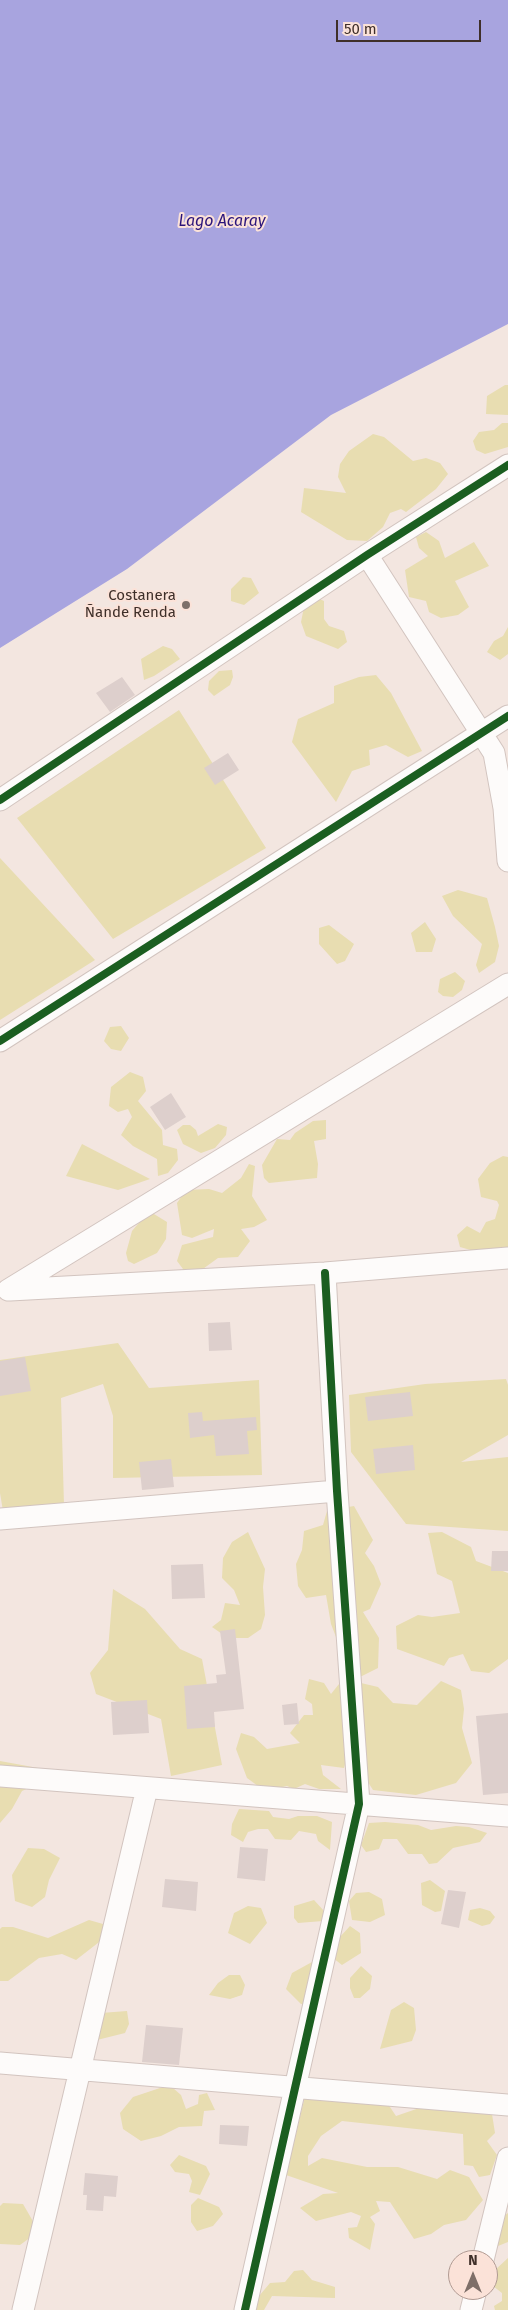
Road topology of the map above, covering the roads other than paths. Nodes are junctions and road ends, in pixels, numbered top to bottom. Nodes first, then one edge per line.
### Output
1 (508, 465) edge
2 (367, 555) junction
3 (508, 716) edge
4 (482, 734) junction
5 (0, 800) edge
6 (508, 860) edge
7 (508, 984) edge
8 (0, 1041) edge
9 (508, 1258) edge
10 (325, 1273) junction
11 (4, 1291) edge
12 (337, 1490) junction
13 (0, 1519) edge
14 (0, 1776) edge
15 (147, 1788) junction
16 (359, 1804) junction
17 (508, 1816) edge
18 (0, 2063) edge
19 (80, 2070) junction
20 (297, 2088) junction
21 (508, 2105) edge
22 (508, 2158) edge
23 (485, 2250) edge
24 (23, 2310) edge
25 (245, 2310) edge

1 - 2 street
2 - 4 street
2 - 5 street
3 - 4 street
4 - 6 street
4 - 8 street
7 - 11 street
9 - 10 street
10 - 11 street
10 - 12 street
12 - 13 street
12 - 16 street
14 - 15 street
15 - 16 street
15 - 19 street
16 - 17 street
16 - 20 street
18 - 19 street
19 - 20 street
19 - 24 street
20 - 21 street
20 - 25 street
22 - 23 street

